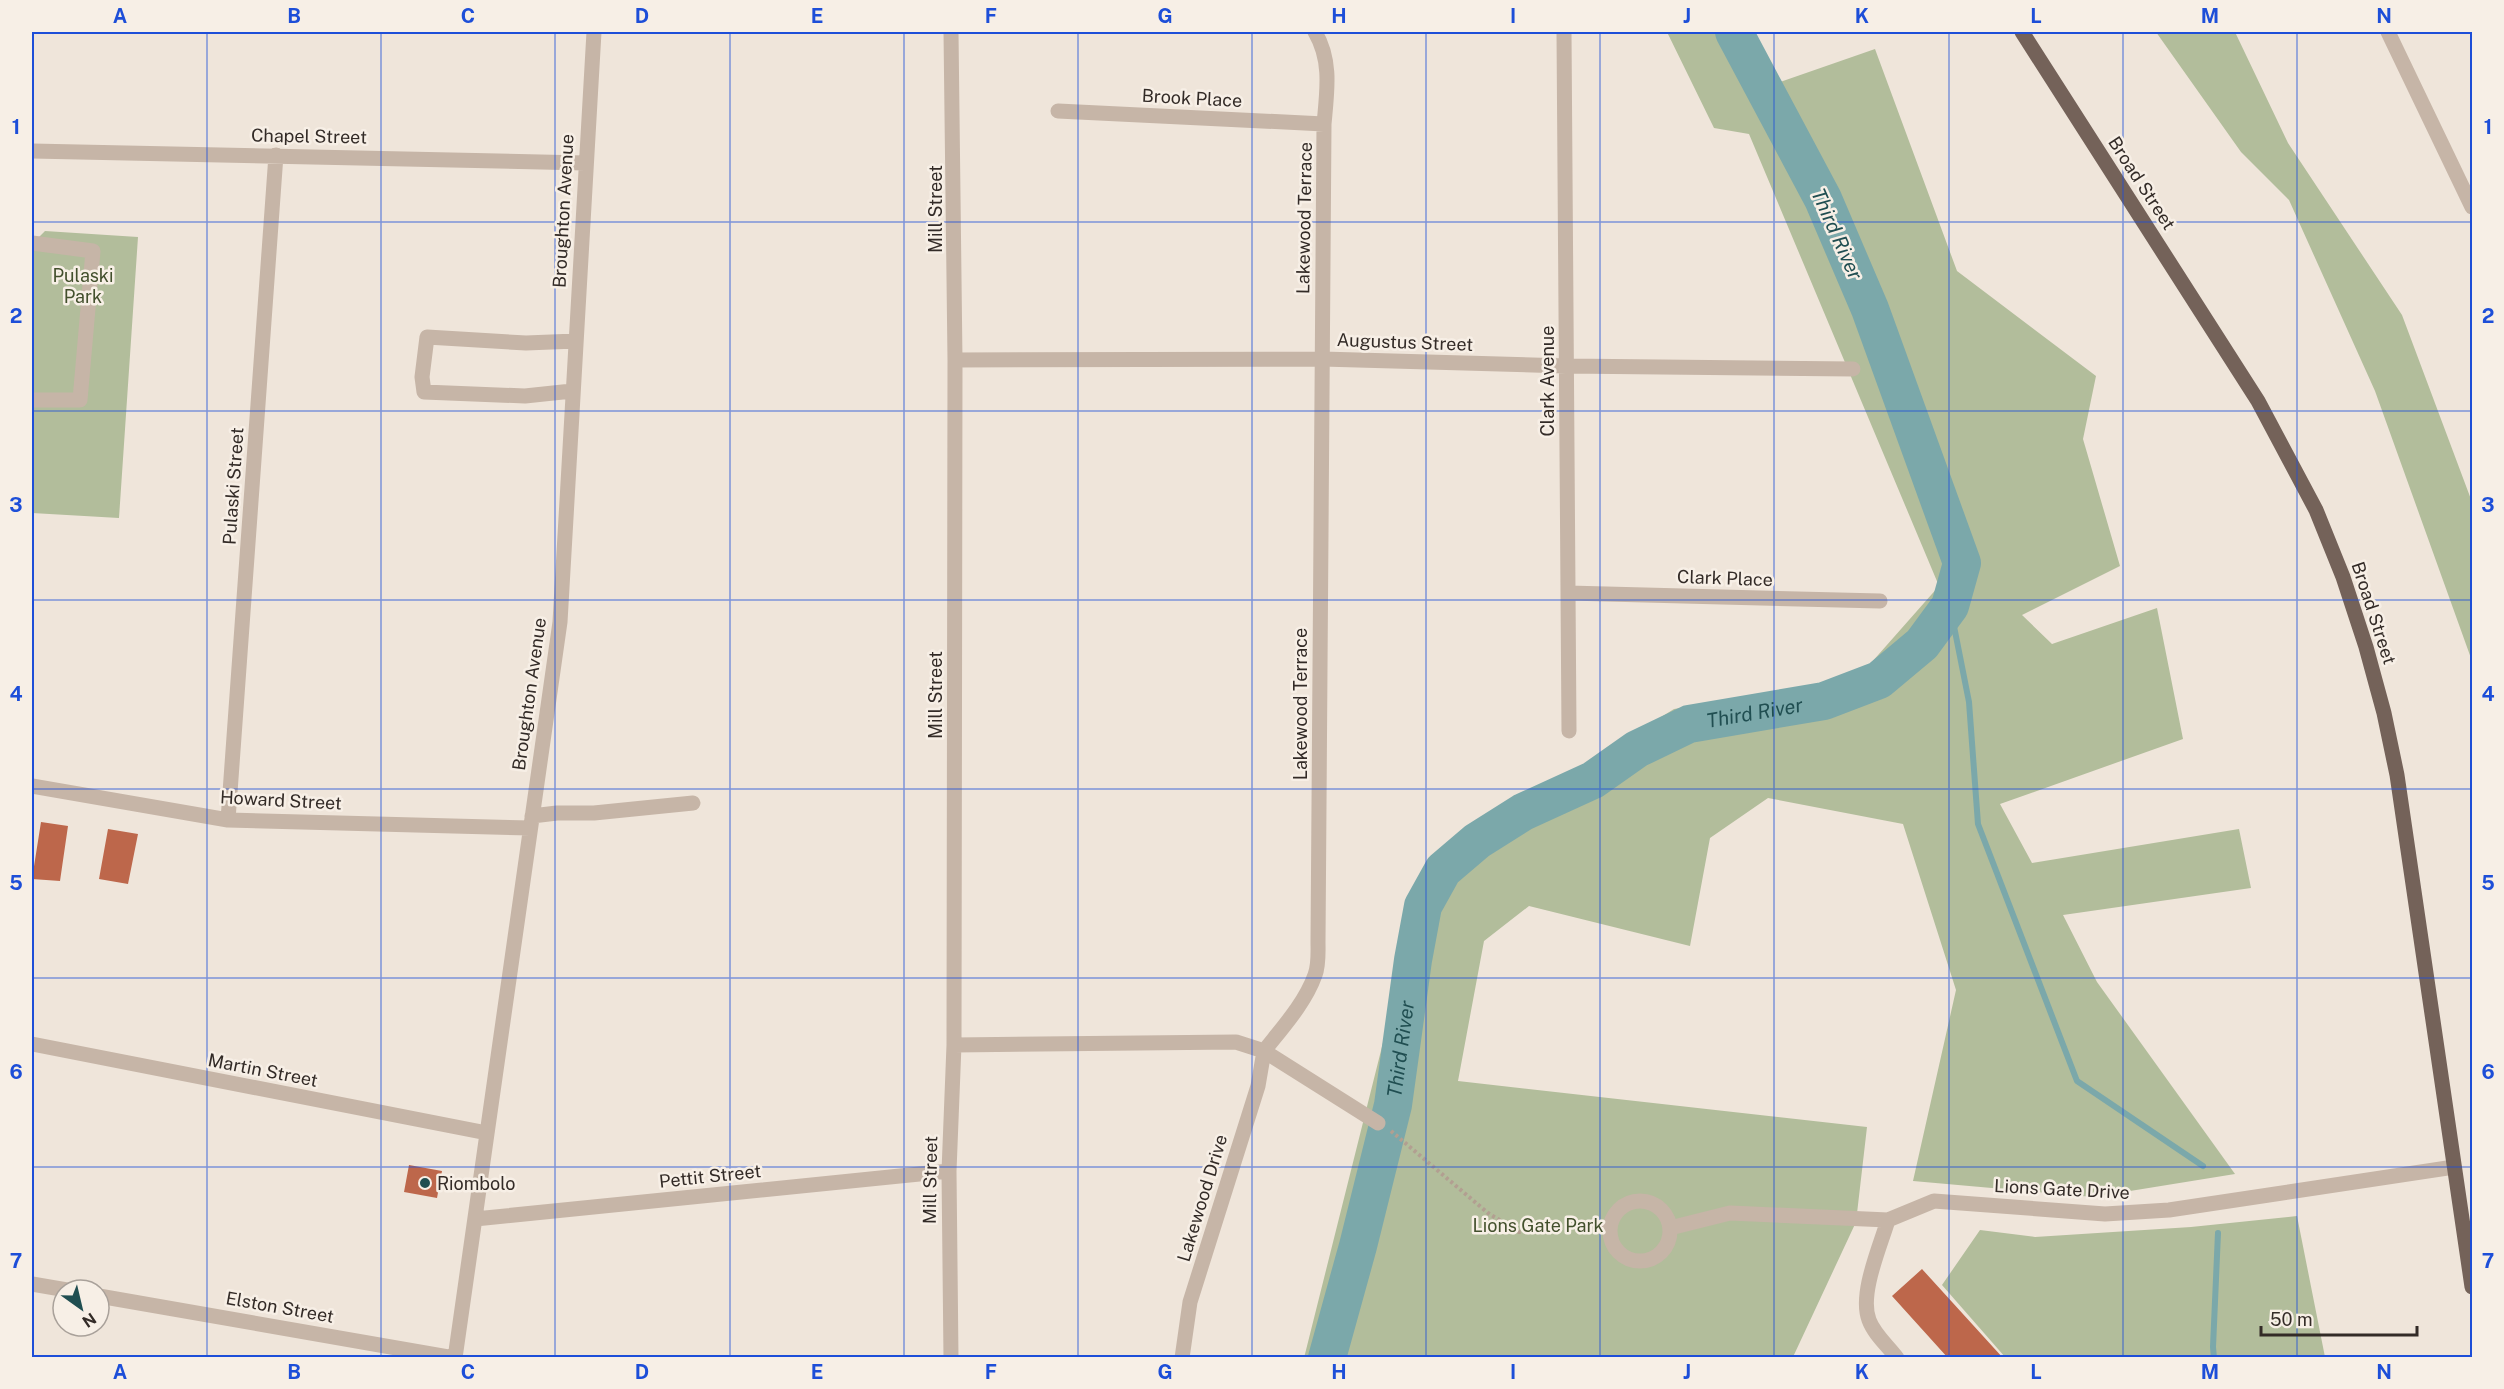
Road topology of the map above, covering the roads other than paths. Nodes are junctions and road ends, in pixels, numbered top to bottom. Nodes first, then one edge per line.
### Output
1 (594, 32) edge
2 (951, 32) edge
3 (1315, 32) edge
4 (1564, 32) edge
5 (2022, 32) edge
6 (2388, 32) edge
7 (1058, 111) dead end
8 (1324, 123) junction
9 (32, 151) edge
10 (276, 155) junction
11 (585, 163) junction
12 (2472, 207) edge
13 (37, 243) edge
14 (576, 340) junction
15 (1322, 359) junction
16 (955, 360) junction
17 (1566, 366) junction
18 (1853, 369) dead end
19 (572, 391) junction
20 (32, 400) edge
21 (1568, 593) junction
22 (1880, 601) dead end
23 (1569, 731) dead end
24 (32, 786) edge
25 (693, 803) dead end
26 (228, 820) junction
27 (531, 822) junction
28 (32, 1044) edge
29 (954, 1045) junction
30 (1264, 1051) junction
31 (1378, 1123) dead end
32 (487, 1133) junction
33 (2454, 1167) junction
34 (948, 1171) junction
35 (475, 1219) junction
36 (1888, 1220) junction
37 (1670, 1228) junction
38 (32, 1284) edge
39 (51, 1287) edge
40 (2472, 1287) edge
41 (111, 1298) edge
42 (454, 1358) edge
43 (951, 1358) edge
44 (1182, 1358) edge
45 (1897, 1358) edge

1 - 11 street, Broughton Avenue
2 - 16 street, Mill Street
3 - 8 street, Lakewood Terrace
4 - 17 street, Clark Avenue
5 - 33 main road, Broad Street
6 - 12 street
7 - 8 street, Brook Place
8 - 15 street, Lakewood Terrace
9 - 10 street, Chapel Street
10 - 11 street, Chapel Street
10 - 26 street, Pulaski Street
11 - 14 street, Broughton Avenue
13 - 20 street
14 - 19 street, Broughton Avenue
14 - 19 street
15 - 16 street, Augustus Street
15 - 17 street, Augustus Street
15 - 30 street, Lakewood Terrace
16 - 29 street, Mill Street
17 - 18 street, Augustus Street
17 - 21 street, Clark Avenue
19 - 27 street, Broughton Avenue
21 - 22 street, Clark Place
21 - 23 street, Clark Avenue
24 - 26 street, Howard Street
25 - 27 street, Howard Street
26 - 27 street, Howard Street
27 - 32 street, Broughton Avenue
28 - 32 street, Martin Street
29 - 30 street
29 - 34 street, Mill Street
30 - 31 street
30 - 44 street, Lakewood Drive
32 - 35 street, Broughton Avenue
33 - 36 street, Lions Gate Drive
33 - 40 main road, Broad Street
34 - 35 street, Pettit Street
34 - 43 street, Mill Street
35 - 42 street, Broughton Avenue
36 - 37 street, Lions Gate Drive
36 - 45 street
37 - 37 street
38 - 39 street
41 - 42 street, Elston Street

